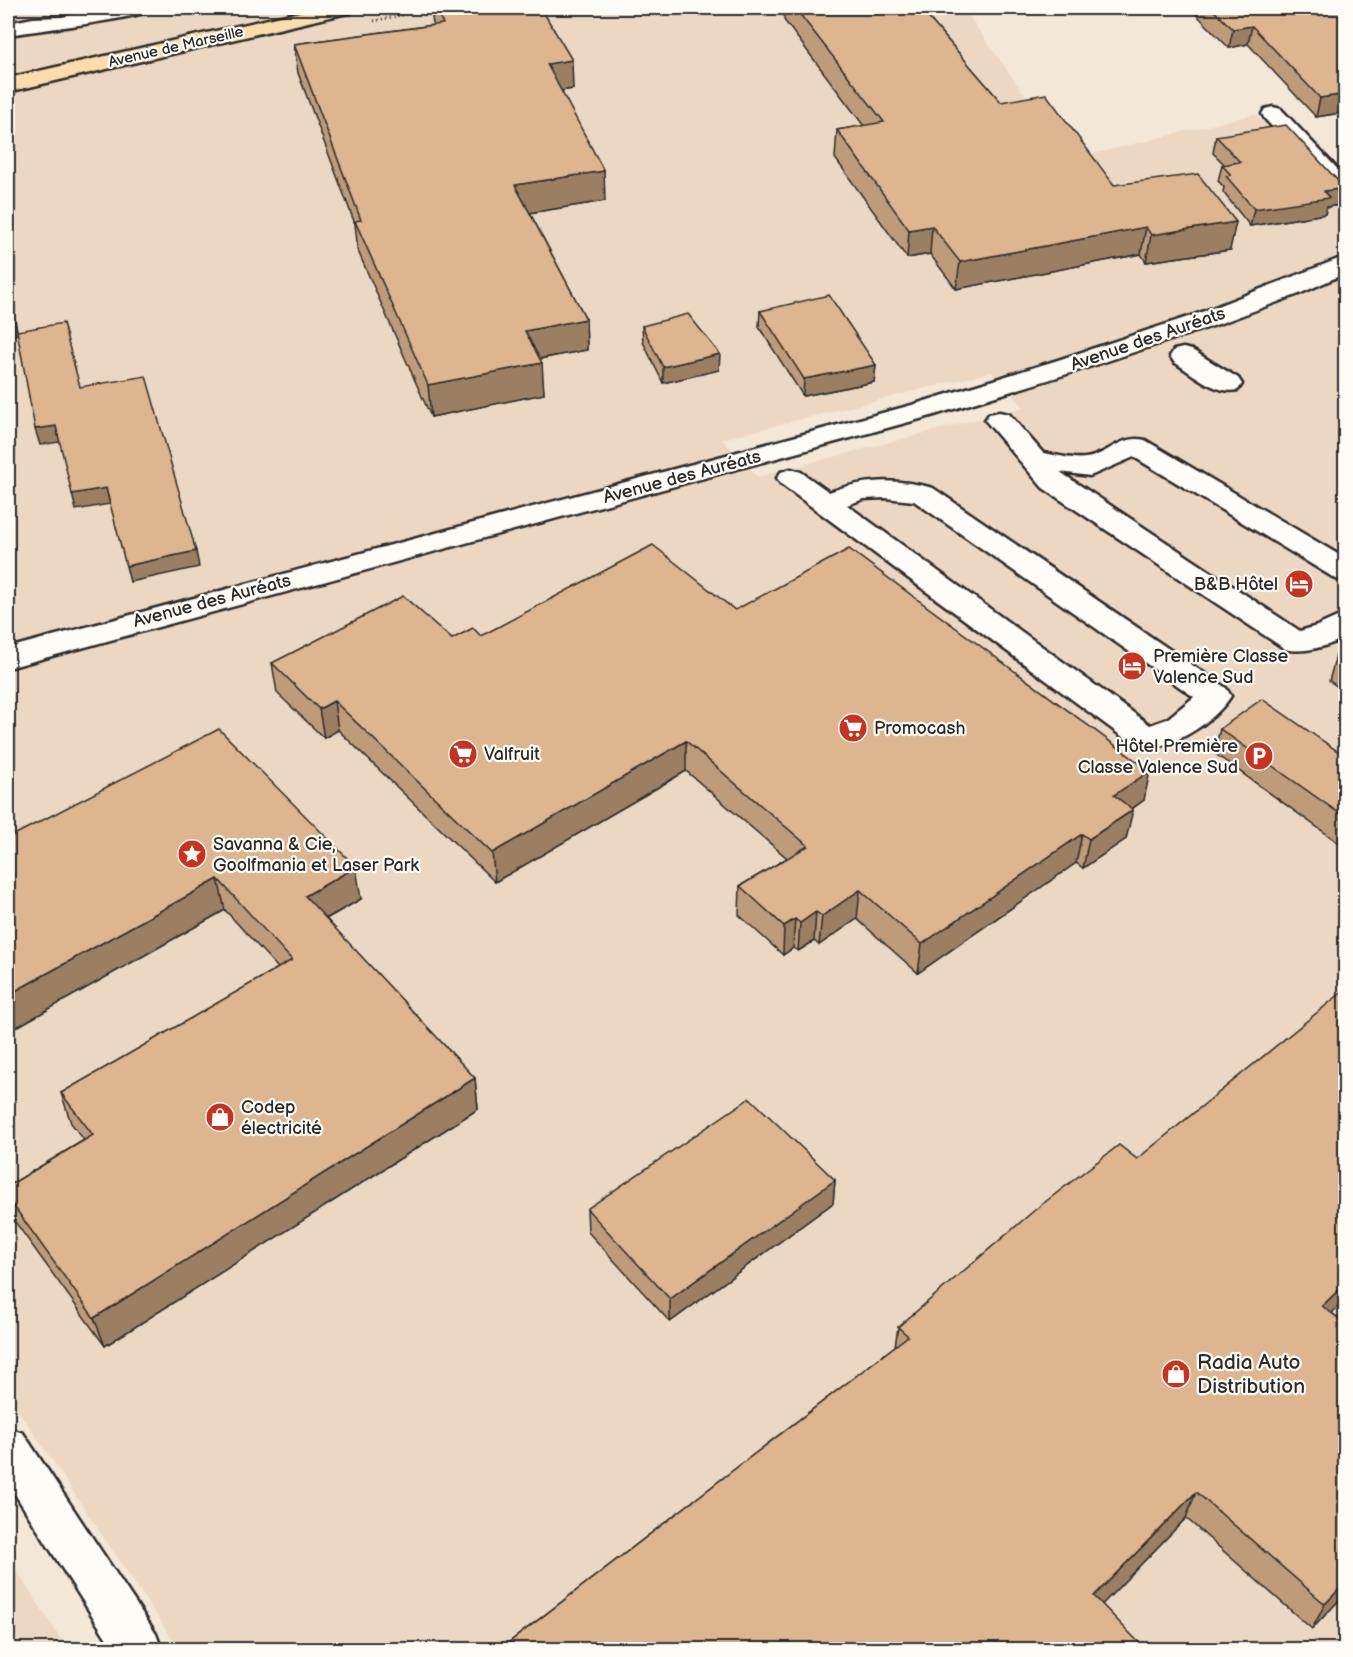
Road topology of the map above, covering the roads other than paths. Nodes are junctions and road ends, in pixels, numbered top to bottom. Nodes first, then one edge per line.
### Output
1 (136, 8) edge
2 (330, 9) edge
3 (8, 29) edge
4 (8, 85) edge
5 (1273, 114) dead end
6 (1346, 193) edge
7 (1346, 263) edge
8 (1183, 356) dead end
9 (1229, 384) dead end
10 (999, 420) dead end
11 (1036, 461) junction
12 (791, 478) dead end
13 (827, 503) junction
14 (1346, 572) edge
15 (1346, 623) edge
16 (8, 658) edge
17 (8, 1447) edge
18 (140, 1650) edge

1 - 3 street
2 - 4 main road, Avenue de Marseille
5 - 6 street
7 - 16 street, Avenue des Auréats
8 - 9 street
10 - 11 street
11 - 14 street
11 - 15 street
12 - 13 street
13 - 13 street
17 - 18 street

